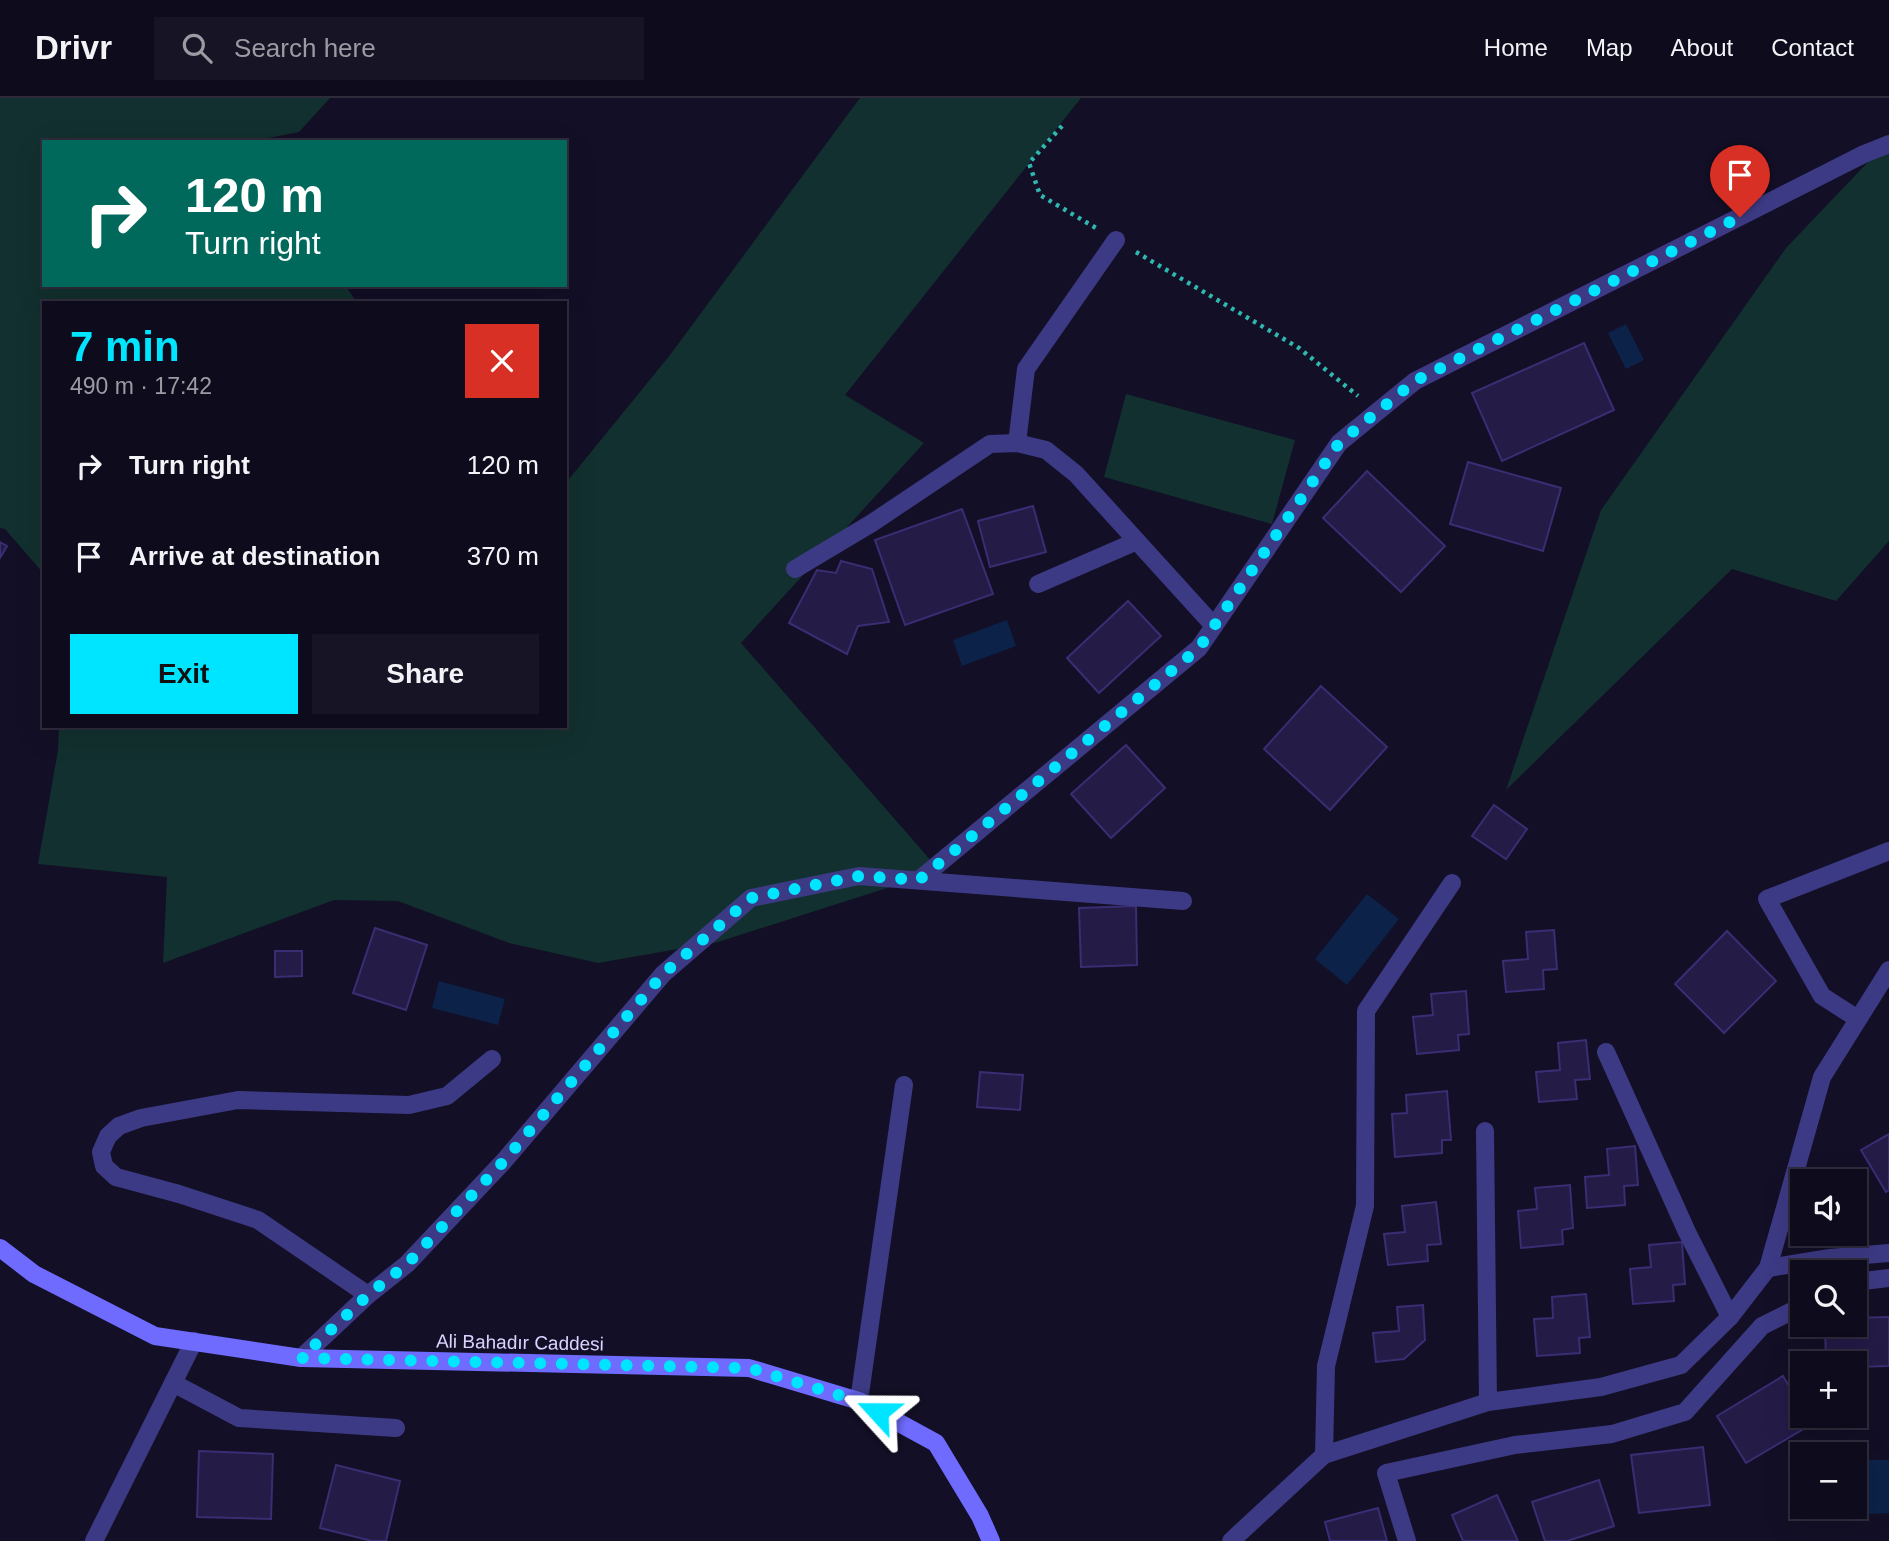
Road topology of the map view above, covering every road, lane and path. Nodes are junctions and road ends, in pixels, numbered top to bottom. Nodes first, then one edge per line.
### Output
1 (1062, 127) dead end
2 (1889, 144) edge
3 (1116, 240) junction
4 (1377, 411) junction
5 (1017, 443) junction
6 (1138, 541) junction
7 (795, 569) dead end
8 (1038, 583) dead end
9 (1214, 626) junction
10 (1889, 851) edge
11 (919, 880) junction
12 (1452, 883) dead end
13 (1182, 901) dead end
14 (1889, 970) edge
15 (1858, 1019) junction
16 (1606, 1052) dead end
17 (492, 1059) dead end
18 (904, 1085) dead end
19 (1485, 1131) dead end
20 (0, 1248) edge
21 (1889, 1253) edge
22 (1768, 1268) junction
23 (1889, 1278) edge
24 (1867, 1281) edge
25 (368, 1295) junction
26 (1790, 1312) edge
27 (1730, 1317) junction
28 (194, 1341) junction
29 (301, 1358) junction
30 (173, 1383) junction
31 (859, 1401) junction
32 (1488, 1402) junction
33 (396, 1427) dead end
34 (1324, 1455) junction
35 (94, 1541) edge
36 (991, 1541) edge
37 (1231, 1541) edge
38 (1407, 1541) edge

1 - 3 path
2 - 4 street
3 - 4 path
3 - 5 street
4 - 9 street
5 - 6 street
5 - 7 street
6 - 8 street
6 - 9 street
9 - 11 street
10 - 15 street
11 - 13 street
11 - 25 street
12 - 34 street
14 - 15 street
15 - 22 street
16 - 27 street
17 - 25 street
18 - 31 street
19 - 32 street
20 - 28 main road, Ali Bahadır Caddesi
21 - 22 street
22 - 27 street
23 - 24 street
25 - 29 street
26 - 38 street
27 - 32 street
28 - 29 main road, Ali Bahadır Caddesi
28 - 30 street
29 - 31 main road, Ali Bahadır Caddesi
30 - 33 street
30 - 35 street
31 - 36 main road, Ali Bahadır Caddesi
32 - 34 street
34 - 37 street

